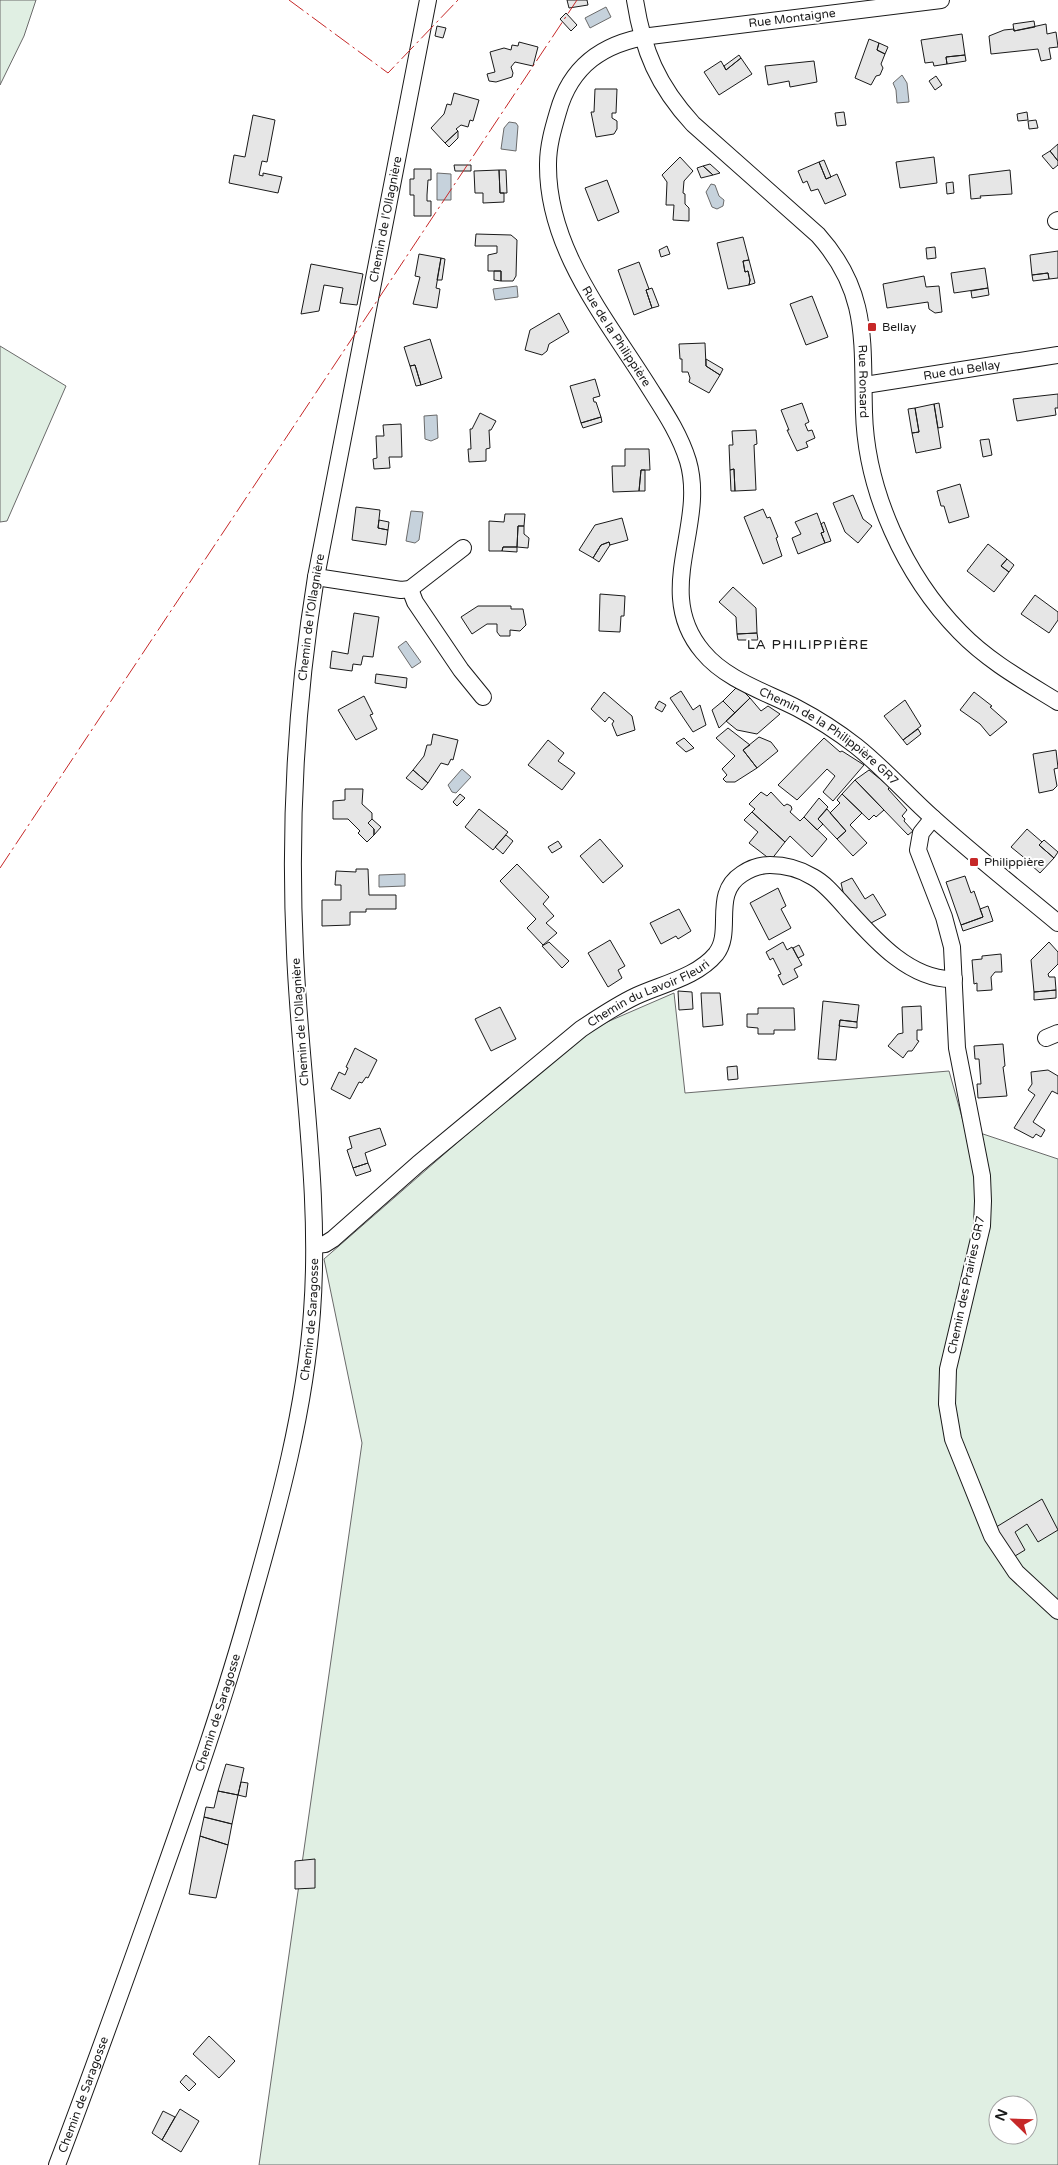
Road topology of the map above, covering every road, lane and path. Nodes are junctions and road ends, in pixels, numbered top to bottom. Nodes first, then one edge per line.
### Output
1 (428, 0) edge
2 (635, 0) edge
3 (941, 0) edge
4 (642, 37) junction
5 (1058, 355) edge
6 (865, 385) junction
7 (463, 548) dead end
8 (316, 576) junction
9 (410, 589) junction
10 (718, 667) joint
11 (483, 697) dead end
12 (1058, 702) edge
13 (933, 818) junction
14 (1058, 923) edge
15 (954, 979) junction
16 (315, 1245) junction
17 (1058, 1611) edge
18 (57, 2165) edge

1 - 8 street, Chemin de l'Ollagnière
2 - 4 street, Rue Ronsard
3 - 4 street, Rue Montaigne
4 - 6 street, Rue Ronsard
4 - 10 street, Rue de la Philippière
5 - 6 street, Rue du Bellay
6 - 12 street, Rue Ronsard
7 - 9 street
8 - 9 street
8 - 16 street, Chemin de l'Ollagnière
9 - 11 street
10 - 13 street, Chemin de la Philippière GR7
13 - 14 street, Chemin de la Philippière GR7
13 - 15 street, Chemin des Prairies GR7
15 - 16 street, Chemin du Lavoir Fleuri
15 - 17 street, Chemin des Prairies GR7
16 - 18 street, Chemin de Saragosse

